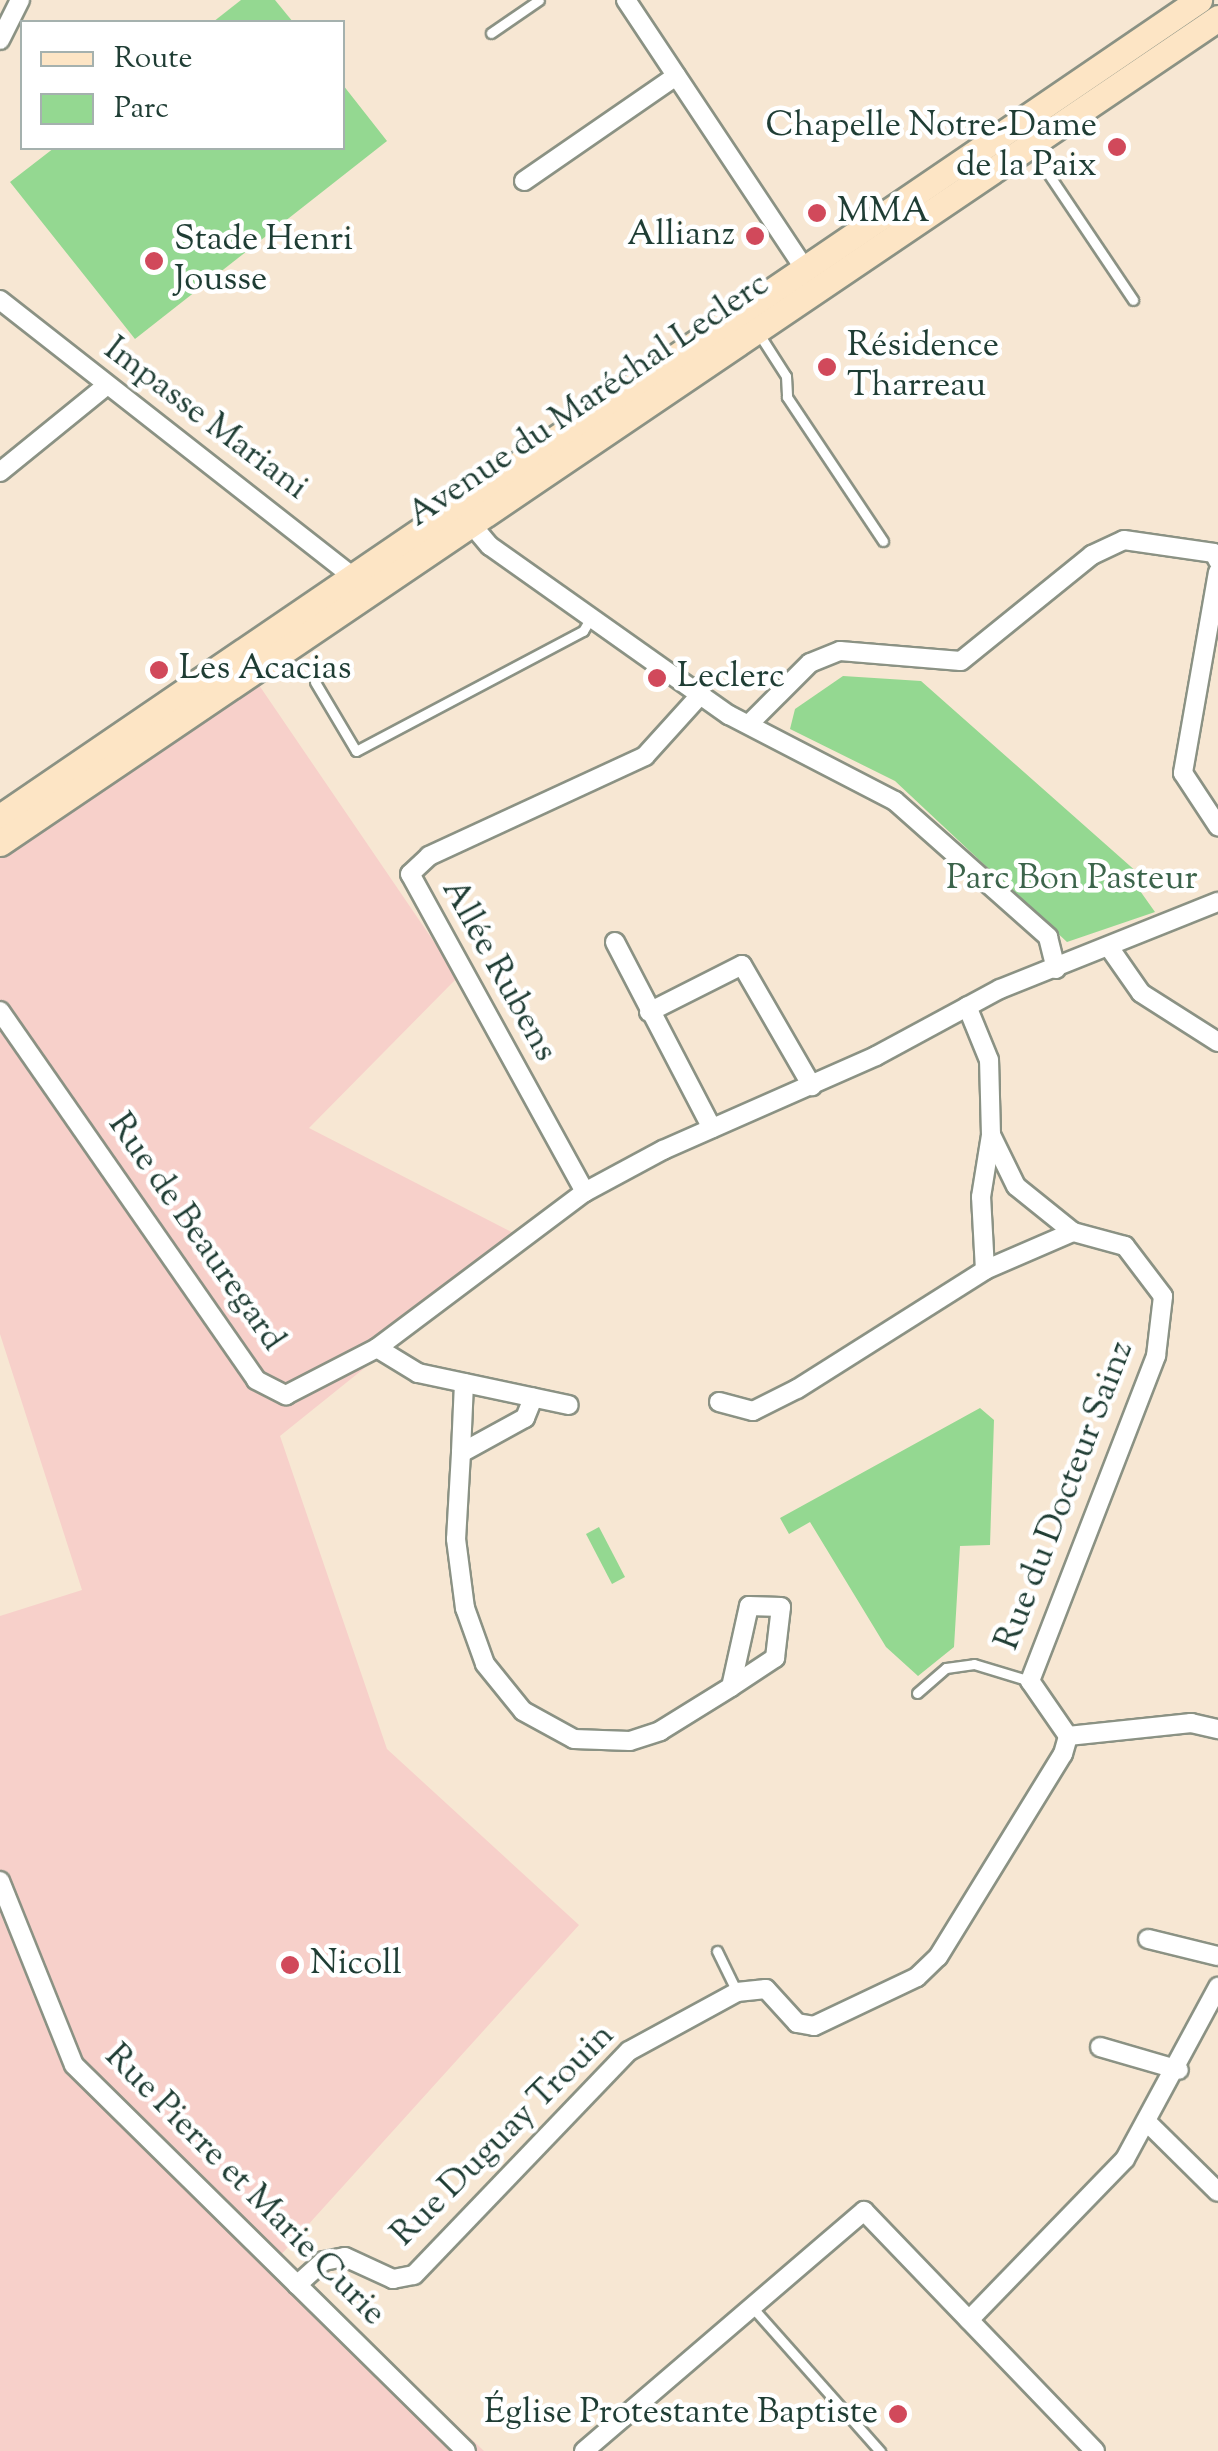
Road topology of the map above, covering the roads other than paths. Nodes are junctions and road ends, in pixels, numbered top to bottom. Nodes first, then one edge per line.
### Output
1 (20, 0) edge
2 (539, 0) edge
3 (626, 0) edge
4 (1199, 0) edge
5 (1218, 18) edge
6 (491, 33) dead end
7 (0, 40) edge
8 (676, 76) junction
9 (1030, 146) junction
10 (524, 181) dead end
11 (805, 269) junction
12 (0, 300) edge
13 (1133, 300) dead end
14 (780, 301) junction
15 (758, 330) junction
16 (106, 386) junction
17 (0, 472) edge
18 (470, 497) junction
19 (467, 526) junction
20 (883, 541) dead end
21 (1218, 561) edge
22 (1218, 572) edge
23 (361, 585) junction
24 (591, 616) junction
25 (316, 682) dead end
26 (701, 694) junction
27 (750, 723) junction
28 (0, 817) edge
29 (1218, 826) edge
30 (0, 843) edge
31 (1218, 902) edge
32 (616, 942) dead end
33 (1111, 950) junction
34 (1056, 968) junction
35 (966, 1006) junction
36 (0, 1011) edge
37 (650, 1012) junction
38 (1218, 1042) edge
39 (812, 1086) junction
40 (712, 1128) junction
41 (992, 1135) junction
42 (585, 1192) junction
43 (1073, 1232) junction
44 (985, 1270) junction
45 (377, 1348) junction
46 (464, 1384) junction
47 (533, 1398) junction
48 (719, 1402) dead end
49 (569, 1405) dead end
50 (461, 1453) junction
51 (1030, 1682) junction
52 (731, 1687) dead end
53 (918, 1693) dead end
54 (1218, 1728) edge
55 (1068, 1736) junction
56 (1, 1888) edge
57 (1148, 1939) dead end
58 (716, 1951) dead end
59 (1218, 1956) edge
60 (1218, 1987) edge
61 (737, 1992) junction
62 (1100, 2047) dead end
63 (1178, 2070) junction
64 (1150, 2125) junction
65 (1218, 2192) edge
66 (297, 2285) junction
67 (752, 2307) junction
68 (969, 2320) junction
69 (466, 2451) edge
70 (584, 2451) edge
71 (880, 2451) edge
72 (1095, 2451) edge

1 - 7 street
2 - 6 lane
3 - 8 street
4 - 11 main road, Avenue du Maréchal Leclerc
5 - 9 main road, Avenue du Maréchal Leclerc
8 - 10 street
8 - 11 street
9 - 13 lane
9 - 14 main road, Avenue du Maréchal Leclerc
11 - 14 main road, Avenue du Maréchal Leclerc
12 - 16 street, Impasse Mariani
14 - 15 main road, Avenue du Maréchal Leclerc
14 - 18 main road, Avenue du Maréchal Leclerc
15 - 19 main road, Avenue du Maréchal Leclerc
15 - 20 lane
16 - 17 street
16 - 23 street, Impasse Mariani
18 - 19 street
18 - 23 main road, Avenue du Maréchal Leclerc
19 - 23 main road, Avenue du Maréchal Leclerc
19 - 24 street
21 - 27 street
22 - 29 street
23 - 28 main road, Avenue du Maréchal Leclerc
23 - 30 main road, Avenue du Maréchal Leclerc
24 - 25 lane
24 - 26 street
26 - 27 street
26 - 42 street, Allée Rubens
27 - 34 street
31 - 33 street, Rue de Beauregard
32 - 37 street
33 - 34 street, Rue de Beauregard
33 - 38 street
34 - 35 street, Rue de Beauregard
35 - 39 street, Rue de Beauregard
35 - 41 street, Rue du Docteur Sainz
36 - 45 street, Rue de Beauregard
37 - 39 street
37 - 40 street
39 - 40 street, Rue de Beauregard
40 - 42 street, Rue de Beauregard
41 - 43 street, Rue du Docteur Sainz
41 - 44 street
42 - 45 street, Rue de Beauregard
43 - 44 street
43 - 51 street, Rue du Docteur Sainz
44 - 48 street
45 - 46 street
46 - 47 street
46 - 50 street
47 - 49 street
47 - 50 street
50 - 52 street
51 - 53 lane
51 - 55 street
54 - 55 street
55 - 61 street
56 - 66 street, Rue Pierre et Marie Curie
57 - 59 street
58 - 61 lane
60 - 63 street
61 - 66 street, Rue Duguay Trouin
62 - 63 street
63 - 64 street
64 - 65 street
64 - 68 street
66 - 69 street, Rue Pierre et Marie Curie
67 - 68 street
67 - 70 street
67 - 71 lane
68 - 72 street

